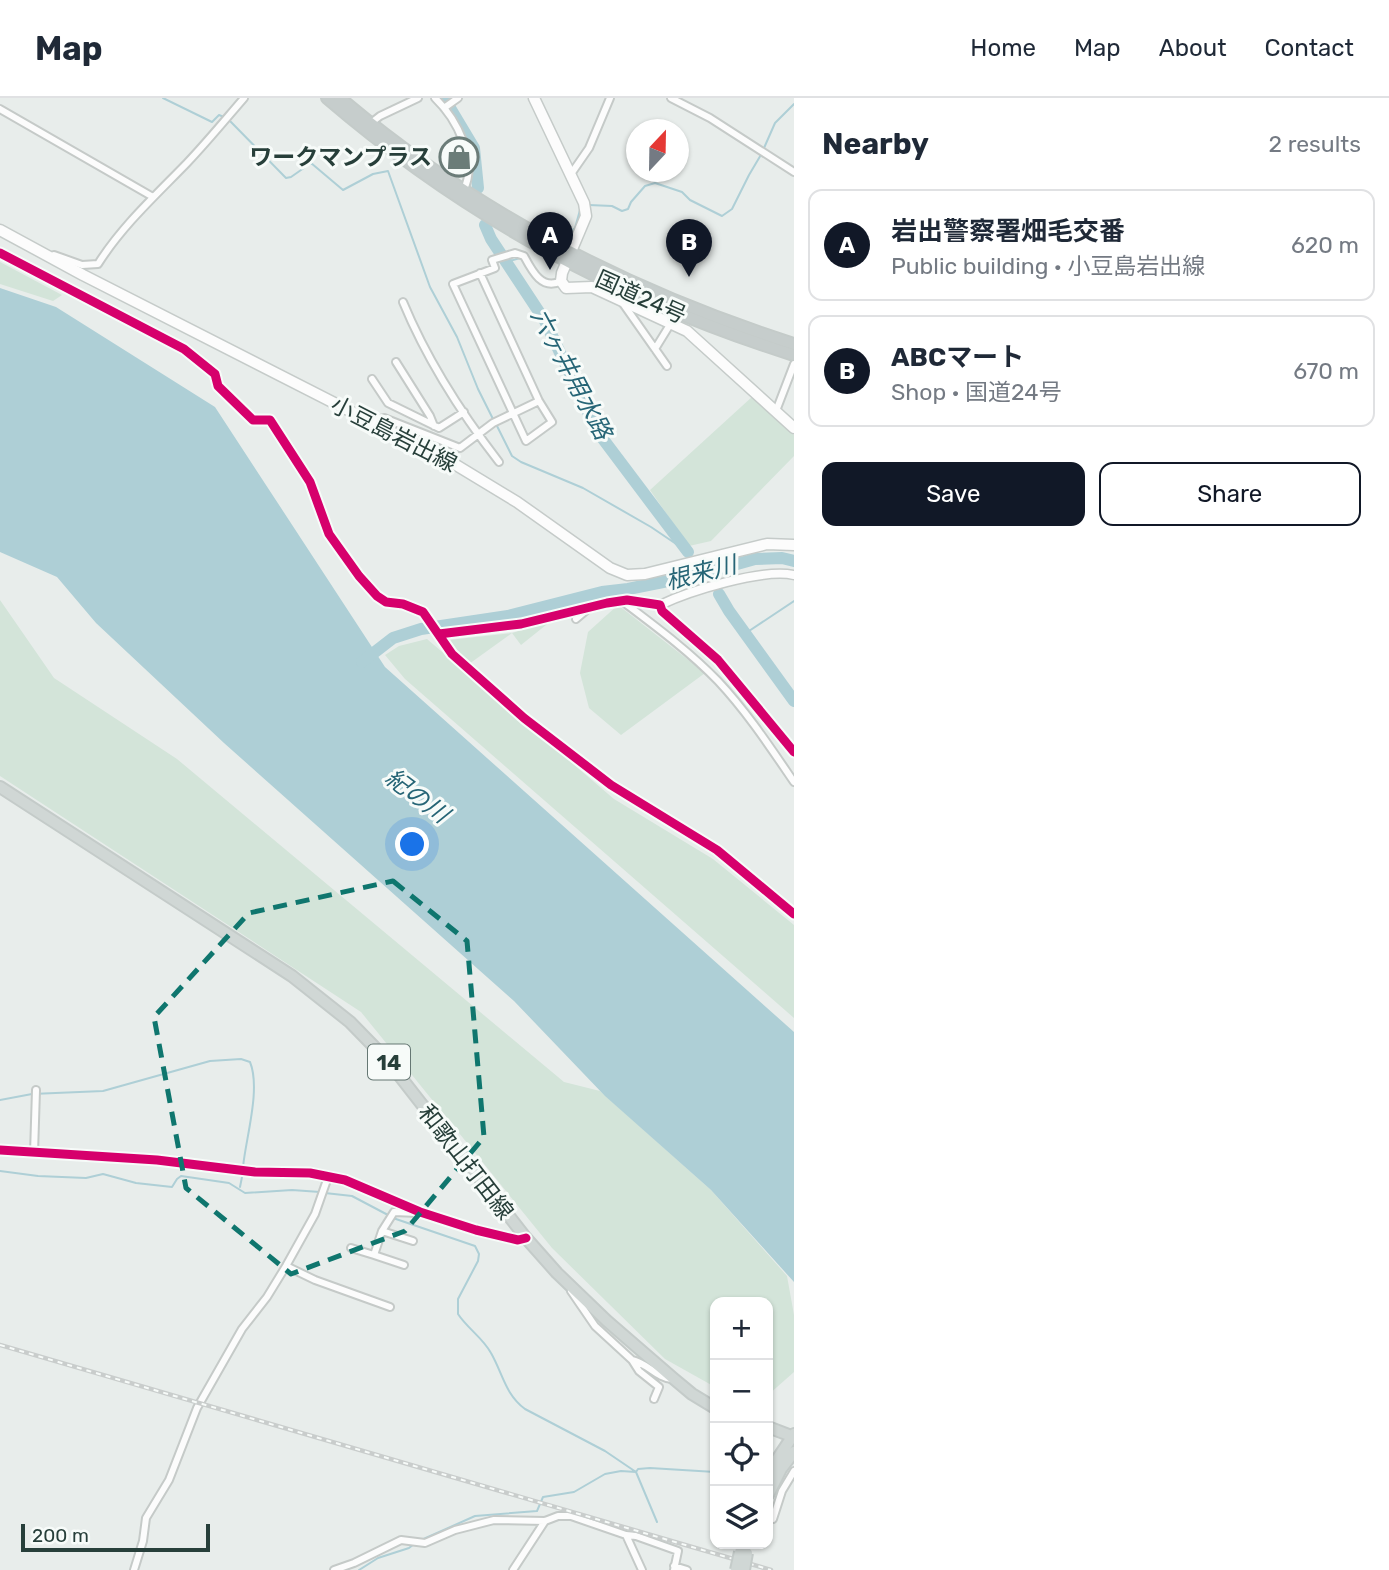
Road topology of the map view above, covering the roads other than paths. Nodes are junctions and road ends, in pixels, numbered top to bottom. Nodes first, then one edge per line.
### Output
1 (244, 98) edge
2 (327, 98) edge
3 (340, 98) edge
4 (418, 98) edge
5 (435, 98) edge
6 (534, 98) edge
7 (610, 98) edge
8 (671, 98) edge
9 (455, 100) edge
10 (444, 108) junction
11 (0, 109) edge
12 (371, 123) junction
13 (794, 172) edge
14 (571, 174) junction
15 (464, 189) junction
16 (153, 197) junction
17 (0, 230) edge
18 (27, 246) junction
19 (570, 258) junction
20 (480, 273) junction
21 (561, 281) junction
22 (621, 301) junction
23 (403, 302) dead end
24 (671, 323) junction
25 (794, 344) edge
26 (655, 349) junction
27 (794, 355) edge
28 (396, 362) dead end
29 (794, 364) edge
30 (667, 366) dead end
31 (372, 379) dead end
32 (539, 401) junction
33 (776, 411) junction
34 (464, 412) junction
35 (513, 414) junction
36 (370, 421) junction
37 (434, 426) junction
38 (794, 428) edge
39 (477, 435) junction
40 (499, 462) dead end
41 (794, 545) edge
42 (794, 575) edge
43 (622, 601) junction
44 (660, 605) junction
45 (590, 607) junction
46 (576, 619) dead end
47 (439, 634) dead end
48 (794, 751) edge
49 (794, 782) edge
50 (0, 787) edge
51 (37, 1090) dead end
52 (0, 1150) edge
53 (34, 1153) junction
54 (327, 1181) junction
55 (420, 1212) junction
56 (382, 1231) junction
57 (526, 1238) junction
58 (413, 1241) dead end
59 (351, 1248) dead end
60 (374, 1255) junction
61 (404, 1265) dead end
62 (286, 1266) junction
63 (573, 1287) junction
64 (390, 1307) dead end
65 (632, 1360) junction
66 (674, 1379) junction
67 (654, 1399) dead end
68 (710, 1405) edge
69 (773, 1429) edge
70 (793, 1436) edge
71 (794, 1451) edge
72 (773, 1466) edge
73 (794, 1471) edge
74 (772, 1486) edge
75 (773, 1519) dead end
76 (545, 1521) junction
77 (626, 1535) junction
78 (745, 1549) edge
79 (745, 1549) edge
80 (355, 1567) edge
81 (674, 1568) edge
82 (134, 1570) edge
83 (334, 1570) edge
84 (513, 1570) edge
85 (642, 1570) edge
86 (687, 1570) edge
87 (736, 1570) edge
88 (744, 1570) edge

1 - 16 street
2 - 19 highway, 国道24号
3 - 12 highway, 国道24号
4 - 12 street
5 - 10 street
6 - 14 main road
7 - 14 street
8 - 13 street
9 - 10 street
10 - 15 street
11 - 16 street
12 - 15 highway, 国道24号
14 - 19 main road
15 - 19 highway, 国道24号
16 - 18 street
17 - 18 main road, 小豆島岩出線
18 - 36 main road, 小豆島岩出線
19 - 21 main road
19 - 25 highway, 国道24号
19 - 27 highway, 国道24号
20 - 21 street
20 - 32 street
20 - 35 street
21 - 22 main road
22 - 24 main road
22 - 26 street
23 - 34 street
24 - 26 street
24 - 33 main road
26 - 30 street
28 - 37 street
29 - 33 street
31 - 37 street
32 - 35 street
32 - 35 street
33 - 38 main road
34 - 37 street
34 - 39 street
35 - 39 street
36 - 39 street
36 - 41 main road, 小豆島岩出線
39 - 40 street
42 - 44 street
43 - 44 street
43 - 45 street
43 - 49 street
44 - 48 street
45 - 46 street
45 - 47 street
50 - 57 main road, 和歌山打田線 / 14
51 - 53 street
52 - 53 street
53 - 54 street
54 - 55 street
54 - 62 street
55 - 56 street
55 - 57 street
56 - 58 street
56 - 60 street
57 - 63 main road, 和歌山打田線 / 14
59 - 60 street
60 - 61 street
62 - 64 street
62 - 82 street
63 - 65 street
63 - 66 main road, 和歌山打田線 / 14
65 - 66 street
65 - 67 street
66 - 68 main road, 和歌山打田線 / 14
69 - 70 main road
70 - 72 main road
71 - 74 main road
73 - 75 street
76 - 77 street
76 - 80 street
76 - 84 street
77 - 81 street
77 - 85 street
78 - 87 main road, bridge
79 - 88 main road, bridge
80 - 83 street
81 - 86 street

